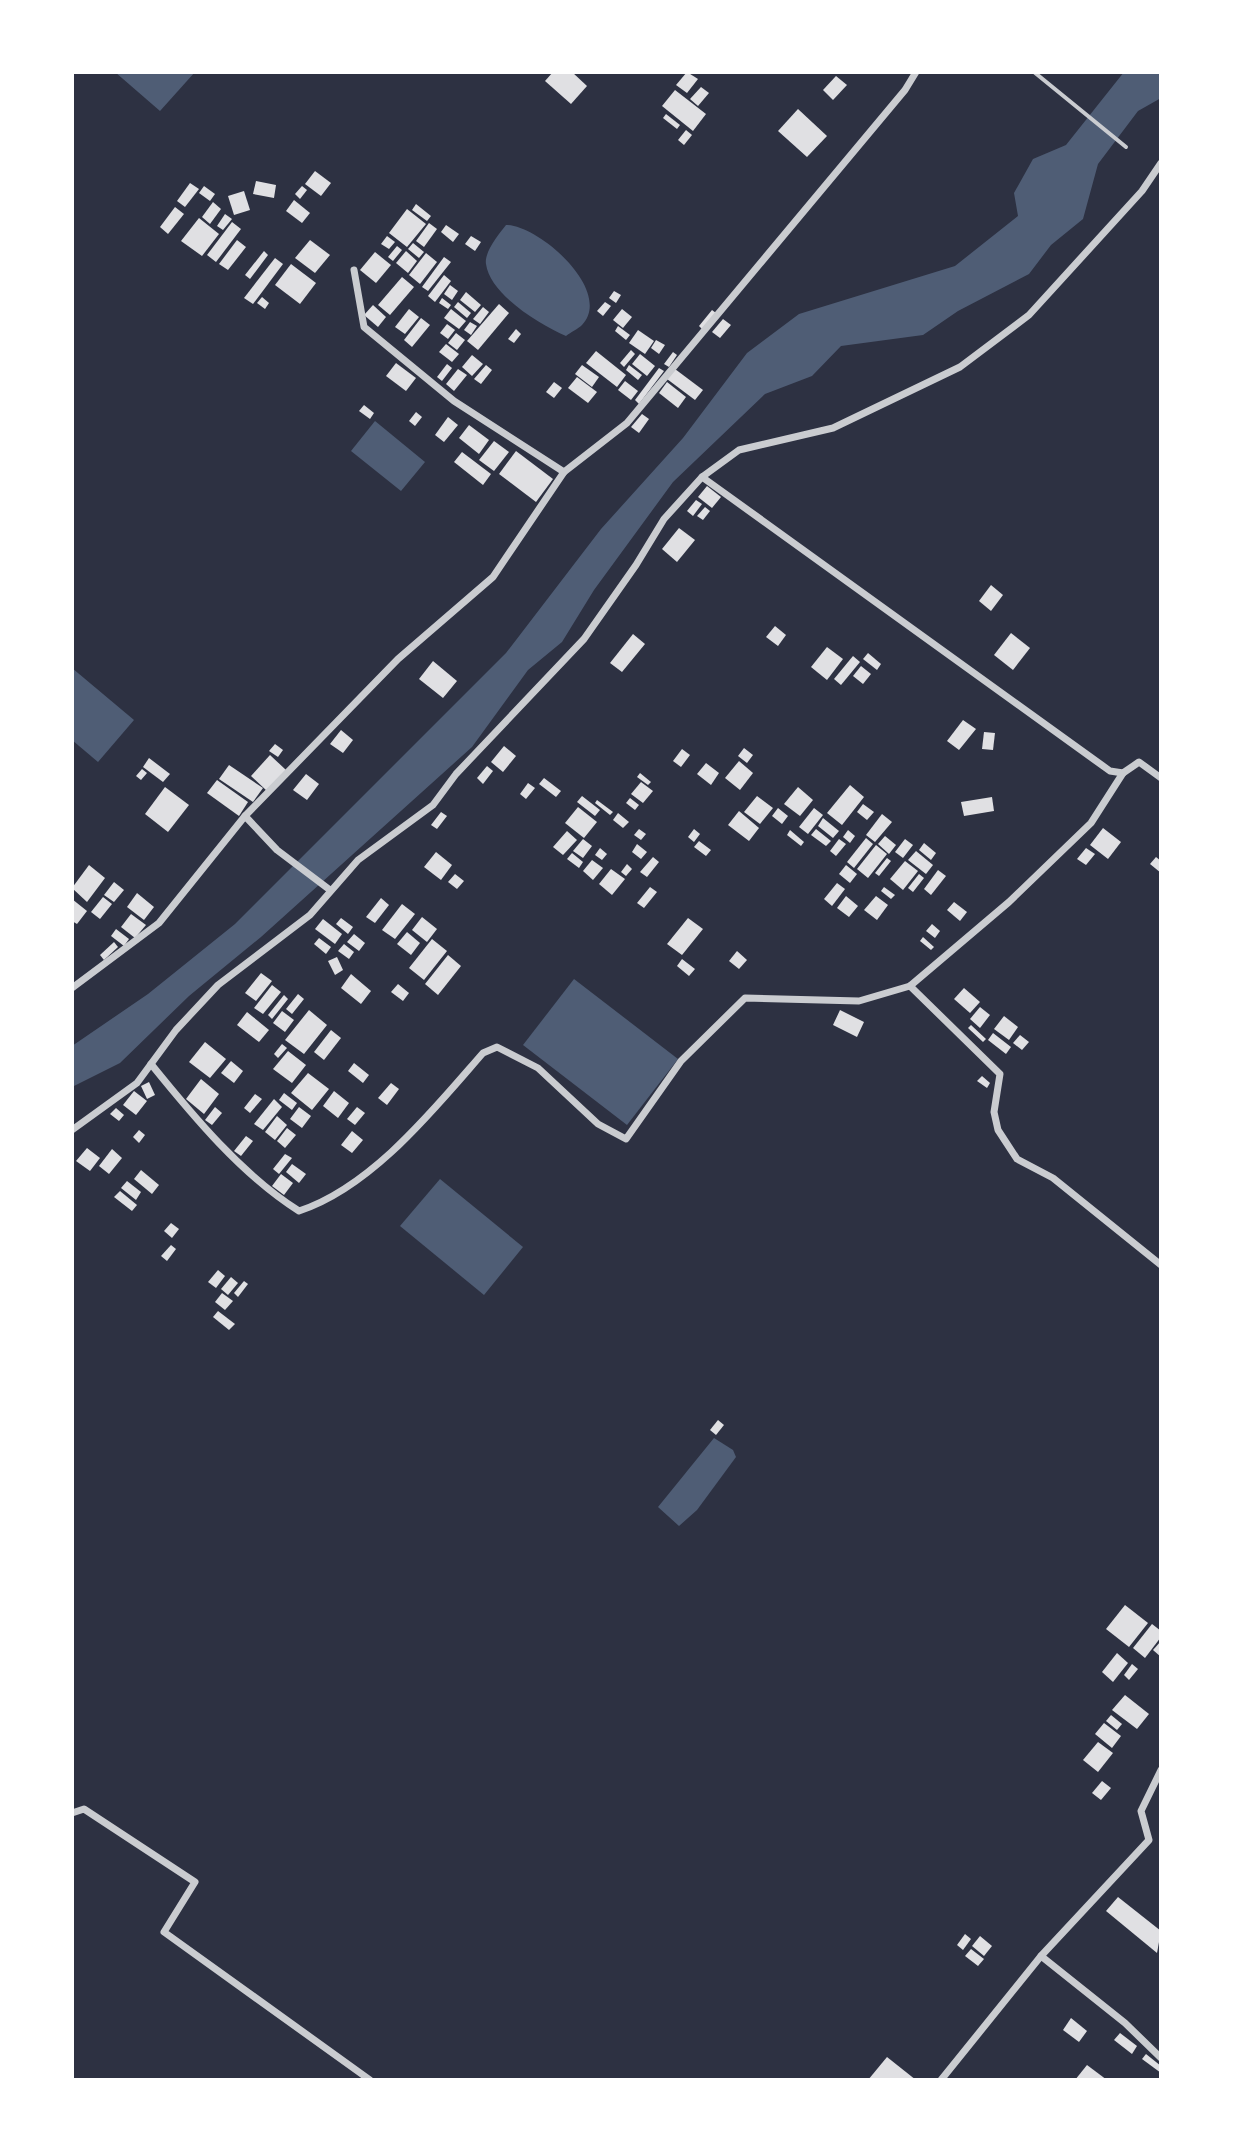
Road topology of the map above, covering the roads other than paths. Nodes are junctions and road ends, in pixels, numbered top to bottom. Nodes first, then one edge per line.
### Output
1 (916, 72) edge
2 (1034, 72) edge
3 (1126, 147) dead end
4 (1161, 163) edge
5 (354, 270) dead end
6 (564, 472) junction
7 (702, 477) junction
8 (1123, 773) junction
9 (1161, 778) edge
10 (245, 816) junction
11 (328, 888) junction
12 (910, 986) junction
13 (72, 988) edge
14 (151, 1064) junction
15 (72, 1130) edge
16 (1161, 1265) edge
17 (1161, 1770) edge
18 (72, 1813) edge
19 (1041, 1956) junction
20 (1161, 2058) edge
21 (370, 2080) edge
22 (941, 2080) edge

1 - 6 street
2 - 3 lane
4 - 7 street
5 - 6 street
6 - 10 street
7 - 8 street
7 - 11 street
8 - 9 street
8 - 12 street
10 - 11 street
10 - 13 street
11 - 14 street
12 - 14 street
12 - 16 street
14 - 15 street
17 - 19 street
18 - 21 street
19 - 20 street
19 - 22 street

